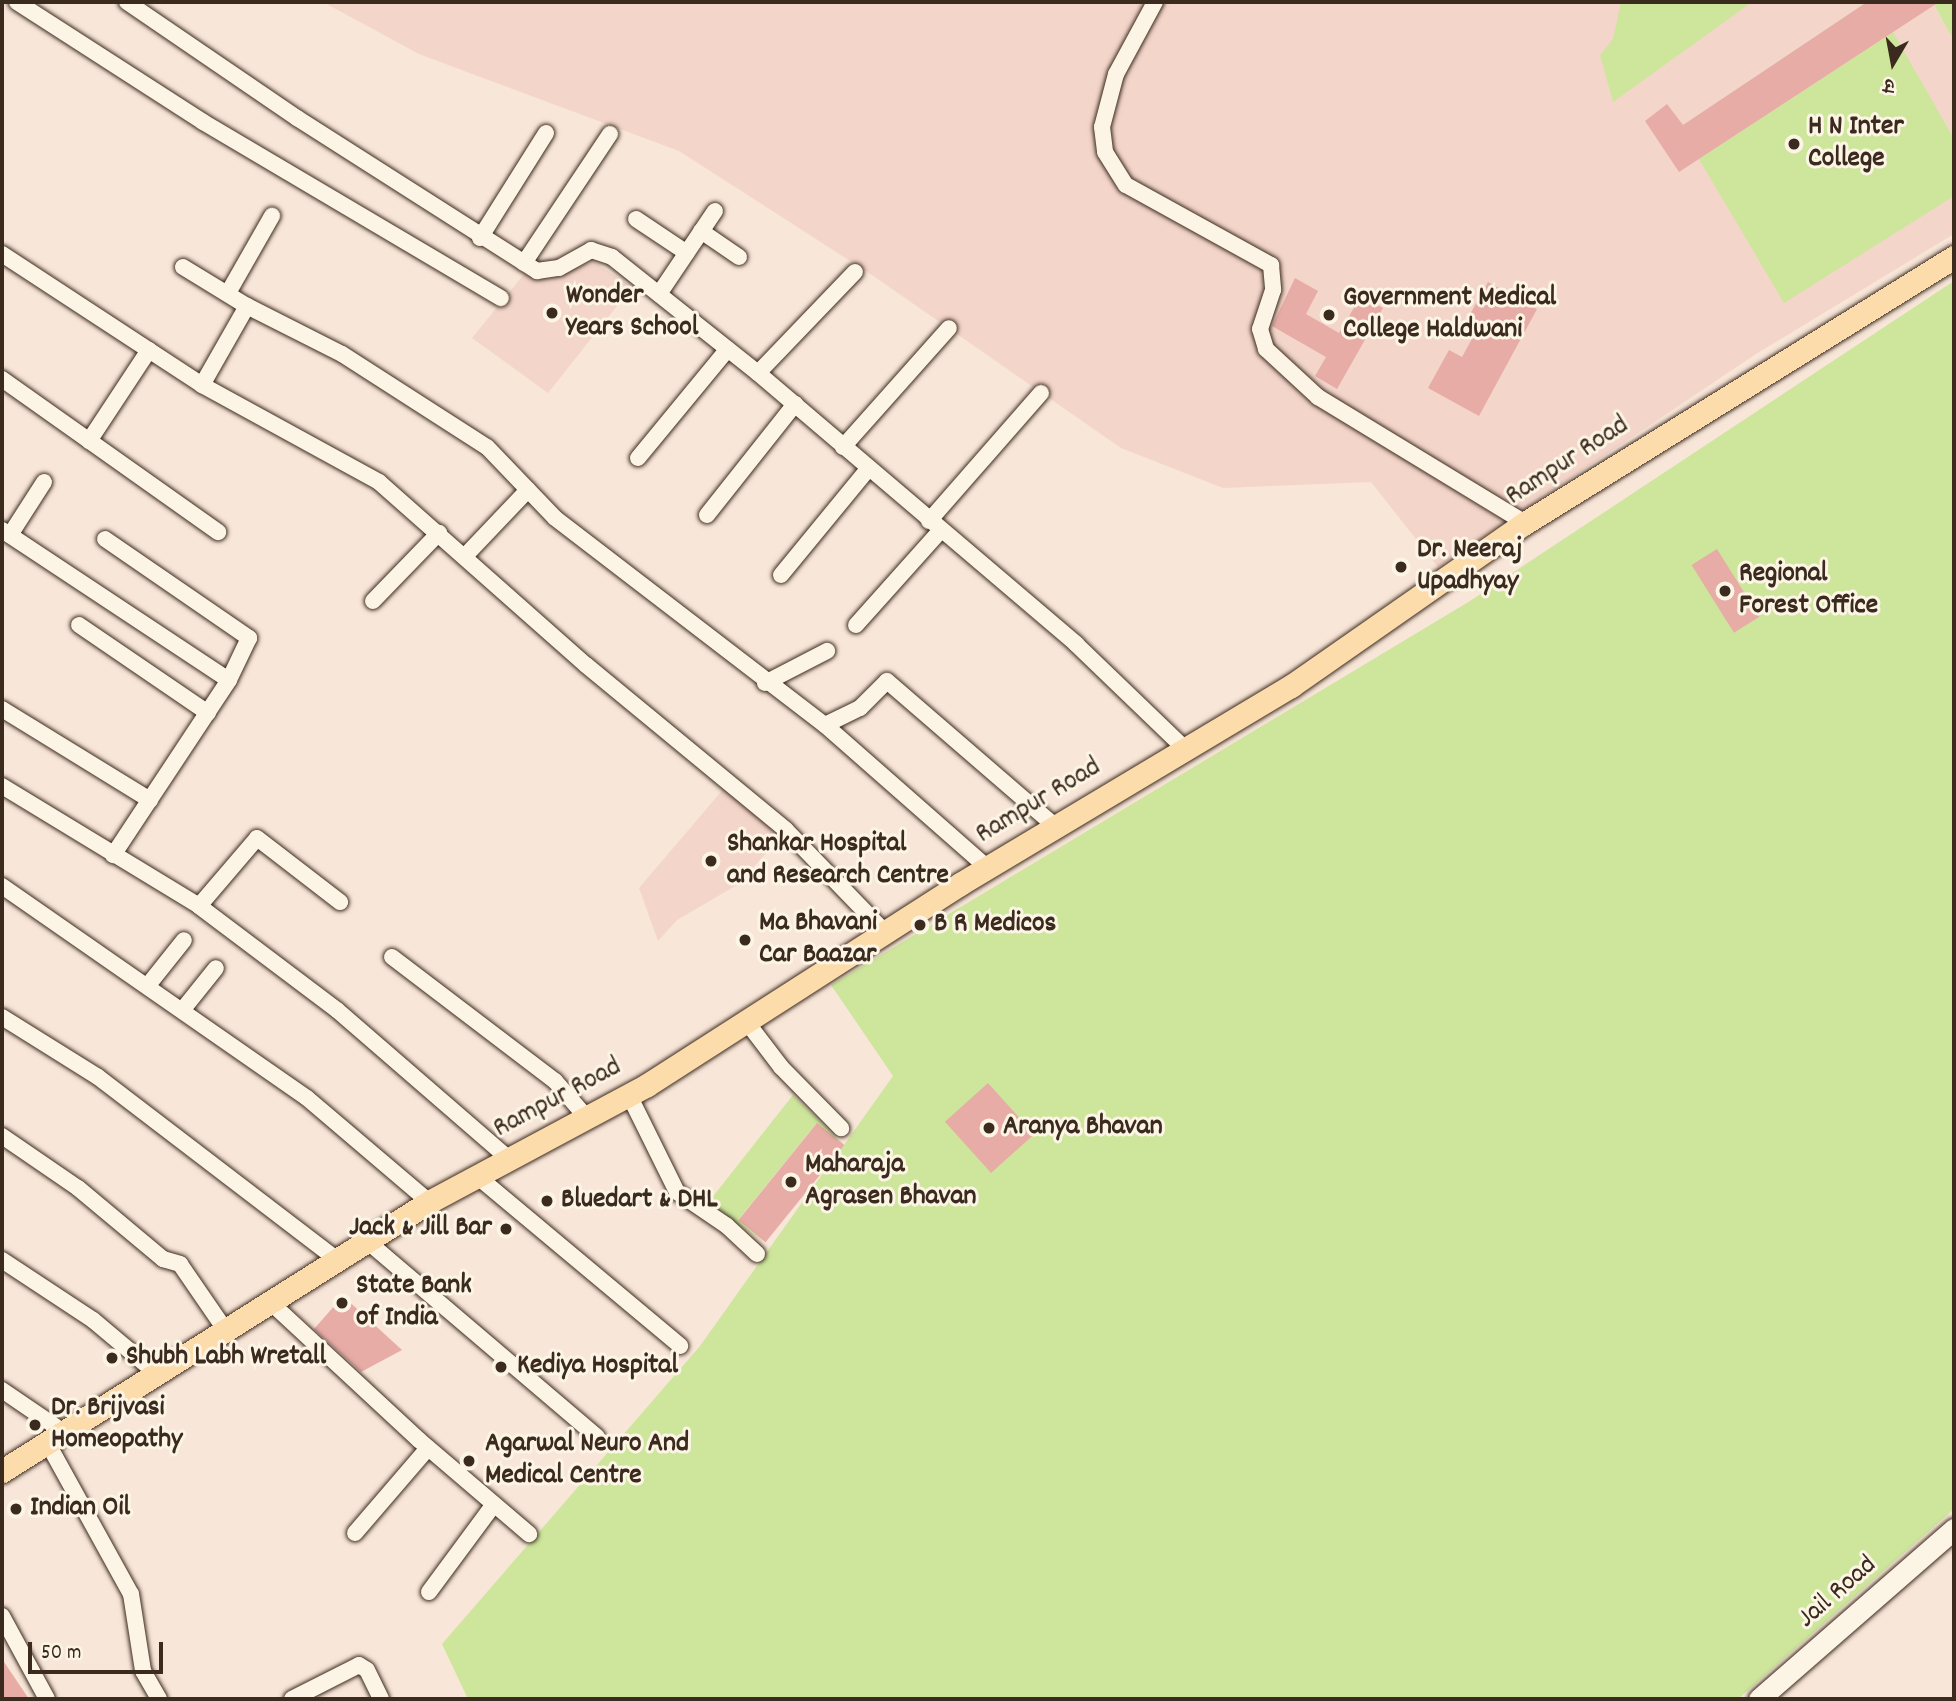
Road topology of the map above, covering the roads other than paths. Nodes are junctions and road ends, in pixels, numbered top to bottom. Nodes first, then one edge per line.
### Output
1 (16, 2) edge
2 (127, 2) edge
3 (1155, 2) edge
4 (546, 133) dead end
5 (610, 134) dead end
6 (715, 211) dead end
7 (272, 216) dead end
8 (636, 219) dead end
9 (701, 231) junction
10 (480, 238) junction
11 (687, 253) junction
12 (2, 254) edge
13 (738, 257) dead end
14 (1954, 257) edge
15 (524, 263) junction
16 (183, 267) dead end
17 (855, 272) dead end
18 (228, 293) junction
19 (659, 294) junction
20 (501, 298) dead end
21 (247, 306) junction
22 (949, 328) dead end
23 (728, 349) junction
24 (149, 350) junction
25 (758, 373) junction
26 (2, 379) edge
27 (202, 385) junction
28 (1041, 393) dead end
29 (795, 404) junction
30 (89, 441) junction
31 (844, 447) junction
32 (638, 458) dead end
33 (868, 469) junction
34 (44, 482) dead end
35 (528, 490) junction
36 (707, 515) dead end
37 (1525, 523) junction
38 (935, 525) junction
39 (6, 532) edge
40 (218, 532) dead end
41 (439, 533) junction
42 (105, 539) dead end
43 (466, 555) junction
44 (781, 575) dead end
45 (373, 601) dead end
46 (79, 625) dead end
47 (856, 625) dead end
48 (827, 651) dead end
49 (229, 680) junction
50 (765, 683) junction
51 (2, 709) edge
52 (208, 713) junction
53 (825, 725) junction
54 (1185, 749) junction
55 (2, 786) edge
56 (150, 800) junction
57 (1056, 827) junction
58 (113, 855) junction
59 (988, 868) junction
60 (2, 886) edge
61 (340, 902) dead end
62 (199, 906) junction
63 (885, 932) junction
64 (184, 940) dead end
65 (392, 957) dead end
66 (216, 968) dead end
67 (149, 984) junction
68 (184, 1008) junction
69 (2, 1017) edge
70 (746, 1021) junction
71 (629, 1095) junction
72 (587, 1118) junction
73 (841, 1128) dead end
74 (2, 1136) edge
75 (509, 1159) junction
76 (477, 1176) junction
77 (429, 1202) junction
78 (367, 1241) junction
79 (757, 1254) dead end
80 (2, 1260) edge
81 (339, 1261) junction
82 (269, 1301) junction
83 (224, 1328) junction
84 (680, 1346) dead end
85 (155, 1372) junction
86 (2, 1390) edge
87 (54, 1437) junction
88 (597, 1437) dead end
89 (428, 1448) junction
90 (2, 1471) edge
91 (494, 1504) junction
92 (1954, 1529) edge
93 (355, 1534) dead end
94 (529, 1534) dead end
95 (429, 1592) dead end
96 (2, 1616) edge
97 (47, 1699) edge
98 (159, 1699) edge
99 (292, 1699) edge
100 (381, 1699) edge
101 (1759, 1699) edge

1 - 20 street
2 - 10 street
3 - 37 street
4 - 10 street
5 - 15 street
6 - 9 street
7 - 18 street
8 - 11 street
9 - 11 street
9 - 13 street
10 - 15 street
11 - 19 street
12 - 24 street
14 - 37 main road, Rampur Road
15 - 19 street
16 - 18 street
17 - 25 street
18 - 21 street
19 - 23 street
21 - 27 street
21 - 35 street
22 - 31 street
23 - 25 street
23 - 32 street
24 - 27 street
24 - 30 street
25 - 29 street
26 - 30 street
27 - 41 street
28 - 38 street
29 - 31 street
29 - 36 street
30 - 40 street
31 - 33 street
33 - 38 street
33 - 44 street
34 - 39 street
35 - 43 street
35 - 50 street
37 - 54 main road, Rampur Road
38 - 47 street
38 - 54 street
39 - 49 street
41 - 43 street
41 - 45 street
42 - 49 street
43 - 63 street
46 - 52 street
48 - 50 street
49 - 52 street
50 - 53 street
51 - 56 street
52 - 56 street
53 - 57 street
53 - 59 street
54 - 57 main road, Rampur Road
55 - 58 street
56 - 58 street
57 - 59 main road, Rampur Road
58 - 62 street
59 - 63 main road, Rampur Road
60 - 67 street
61 - 62 street
62 - 75 street
63 - 70 main road, Rampur Road
64 - 67 street
65 - 72 street
66 - 68 street
67 - 68 street
68 - 77 street
69 - 81 street
70 - 71 main road, Rampur Road
70 - 73 street
71 - 72 main road, Rampur Road
71 - 79 street
72 - 75 main road, Rampur Road
74 - 83 street
75 - 76 main road, Rampur Road
76 - 77 main road, Rampur Road
76 - 84 street
77 - 78 main road, Rampur Road
78 - 81 main road, Rampur Road
78 - 88 street
80 - 85 street
81 - 82 main road, Rampur Road
82 - 83 main road, Rampur Road
82 - 89 street
83 - 85 main road, Rampur Road
85 - 87 main road, Rampur Road
86 - 87 street
87 - 90 main road, Rampur Road
87 - 98 street
89 - 91 street
89 - 93 street
91 - 94 street
91 - 95 street
92 - 101 street, Jail Road
96 - 97 street
99 - 100 street

